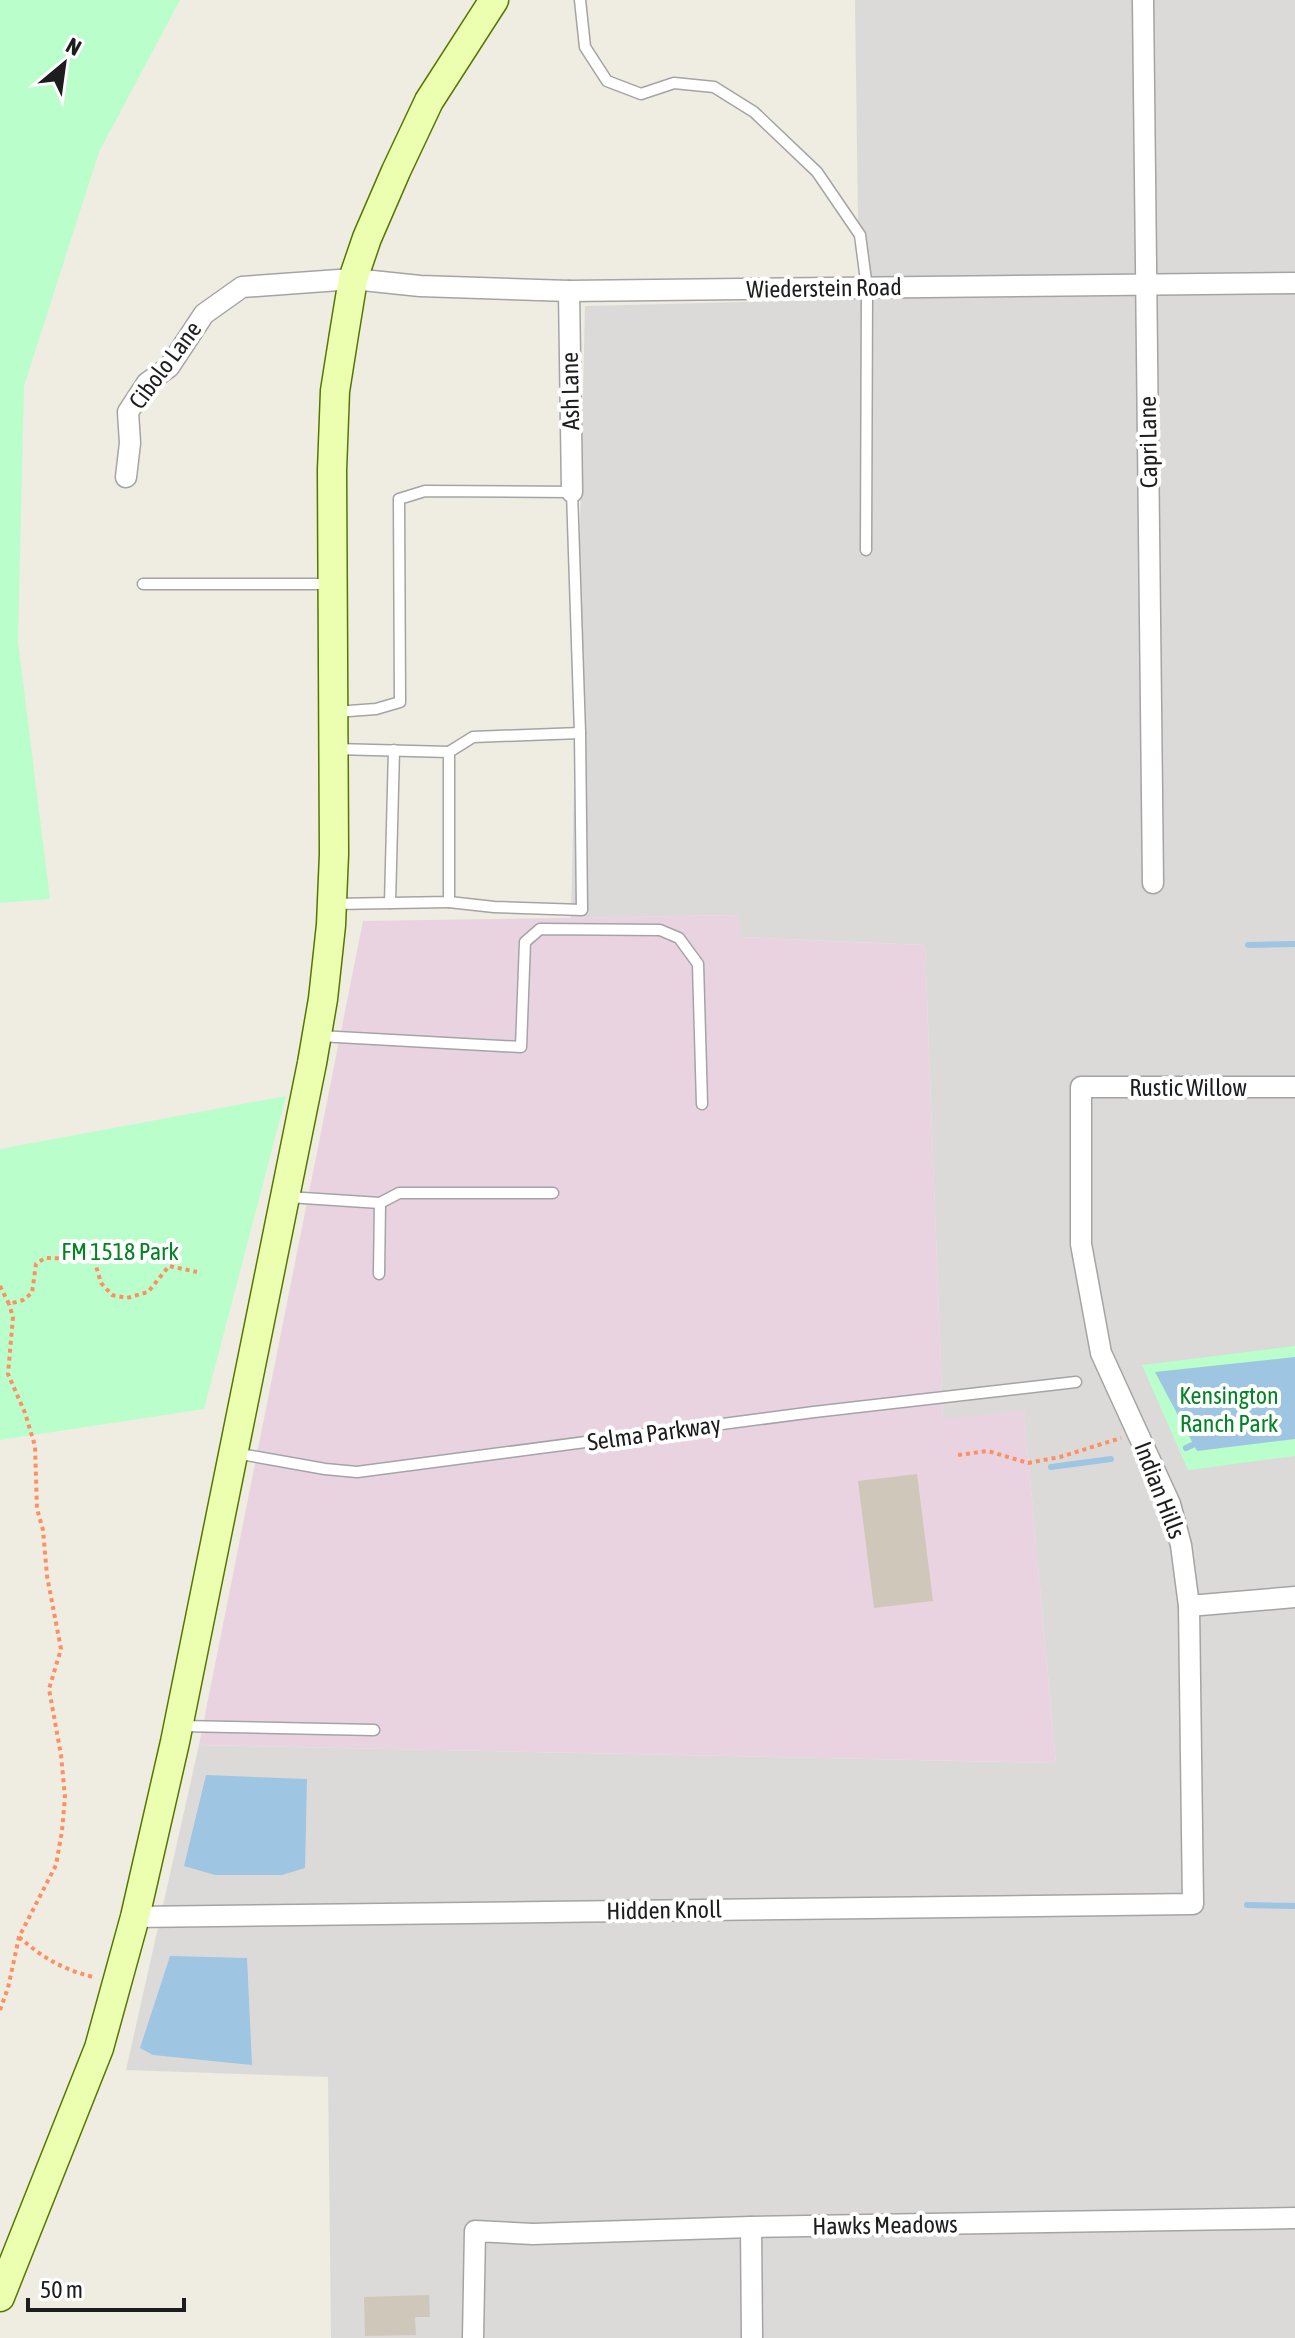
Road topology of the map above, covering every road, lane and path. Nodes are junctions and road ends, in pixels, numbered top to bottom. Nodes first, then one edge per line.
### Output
1 (494, 0) edge
2 (580, 0) edge
3 (1143, 0) edge
4 (353, 279) junction
5 (1295, 283) edge
6 (1146, 285) junction
7 (867, 288) junction
8 (569, 291) junction
9 (126, 477) dead end
10 (572, 492) junction
11 (866, 550) dead end
12 (143, 584) dead end
13 (333, 584) junction
14 (333, 712) junction
15 (580, 733) junction
16 (333, 749) junction
17 (394, 750) junction
18 (449, 752) junction
19 (1153, 883) dead end
20 (449, 902) junction
21 (390, 903) junction
22 (332, 904) junction
23 (317, 1036) junction
24 (1081, 1087) joint
25 (1295, 1087) edge
26 (702, 1104) dead end
27 (553, 1193) dead end
28 (286, 1197) junction
29 (380, 1203) junction
30 (197, 1272) dead end
31 (379, 1274) dead end
32 (0, 1286) edge
33 (9, 1304) junction
34 (1076, 1382) dead end
35 (1138, 1432) junction
36 (233, 1452) junction
37 (958, 1455) dead end
38 (1295, 1597) edge
39 (1189, 1606) junction
40 (178, 1726) junction
41 (374, 1730) dead end
42 (1193, 1904) joint
43 (135, 1917) junction
44 (19, 1937) junction
45 (116, 1984) junction
46 (0, 2010) edge
47 (1295, 2218) edge
48 (751, 2227) junction
49 (0, 2297) edge
50 (473, 2338) edge
51 (752, 2338) edge

1 - 4 main road
2 - 7 lane
3 - 6 street, Capri Lane
4 - 8 street, Wiederstein Road
4 - 9 street, Cibolo Lane
4 - 13 main road
5 - 6 street, Wiederstein Road
6 - 7 street, Wiederstein Road
6 - 19 street, Capri Lane
7 - 8 street, Wiederstein Road
7 - 11 lane
8 - 10 street, Ash Lane
10 - 14 lane
10 - 15 lane
12 - 13 lane
13 - 14 main road
14 - 16 main road
15 - 18 lane
15 - 20 lane
16 - 17 lane
16 - 22 main road
17 - 18 lane
17 - 21 lane
18 - 20 lane
20 - 21 lane
21 - 22 lane
22 - 23 main road
23 - 26 lane
23 - 28 main road
24 - 25 street, Rustic Willow
24 - 35 street, Indian Hills
27 - 29 lane
28 - 29 lane
28 - 36 main road
29 - 31 lane
30 - 33 path
32 - 33 path
33 - 44 path
34 - 36 lane, Selma Parkway
35 - 37 path
35 - 39 street, Indian Hills
36 - 40 main road
38 - 39 street
39 - 42 street, Indian Hills
40 - 41 lane
40 - 43 main road
42 - 43 street, Hidden Knoll
43 - 45 main road
44 - 45 path
44 - 46 path
45 - 49 main road
47 - 48 street, Hawks Meadows
48 - 50 street, Hawks Meadows
48 - 51 street

